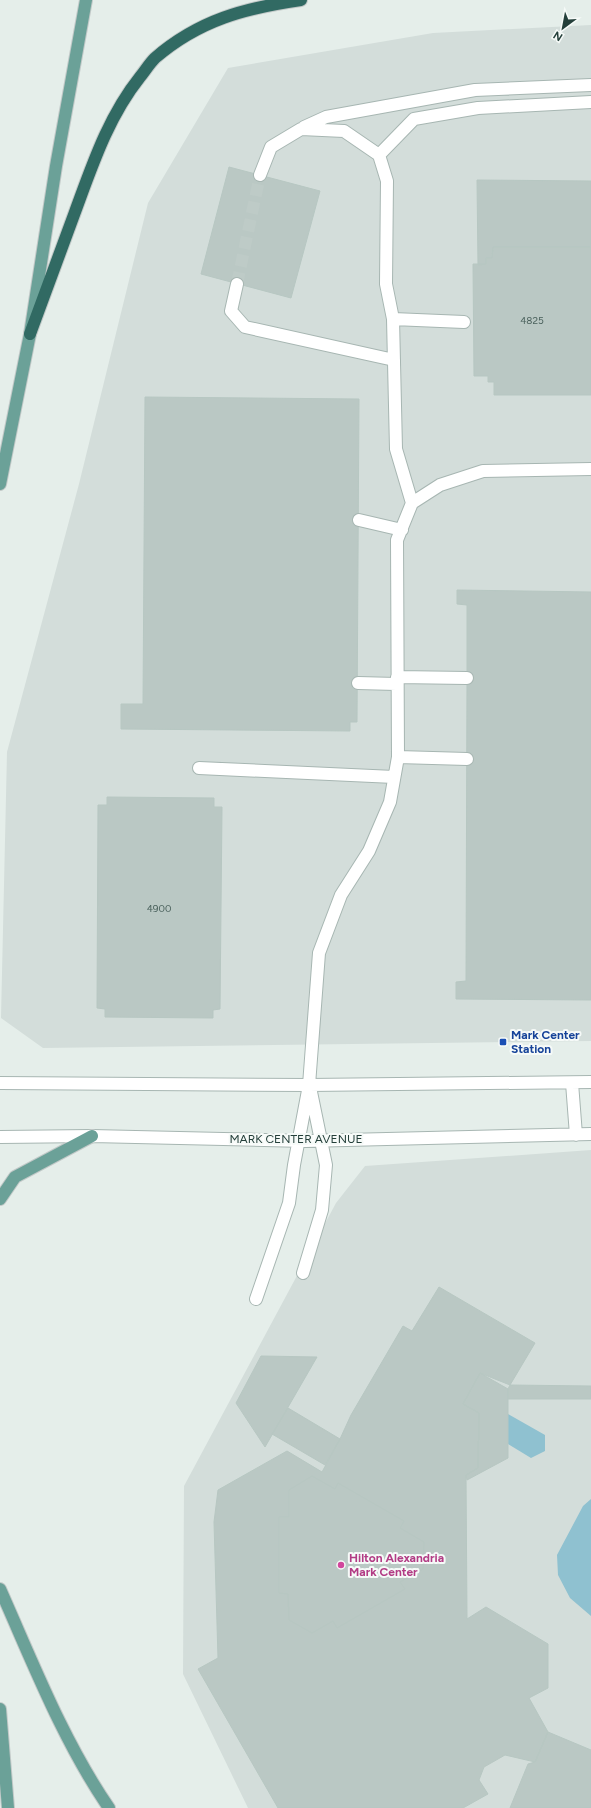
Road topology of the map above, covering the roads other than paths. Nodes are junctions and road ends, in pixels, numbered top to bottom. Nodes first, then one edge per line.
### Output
1 (86, 0) edge
2 (301, 0) edge
3 (591, 85) edge
4 (591, 102) edge
5 (301, 129) junction
6 (379, 155) junction
7 (260, 176) tunnel mouth
8 (236, 284) tunnel mouth
9 (393, 319) junction
10 (464, 322) dead end
11 (30, 334) junction
12 (394, 360) junction
13 (591, 469) edge
14 (0, 484) edge
15 (412, 503) junction
16 (359, 520) dead end
17 (402, 530) junction
18 (467, 678) dead end
19 (397, 681) junction
20 (358, 683) dead end
21 (398, 757) junction
22 (467, 759) dead end
23 (199, 768) dead end
24 (394, 777) junction
25 (591, 1082) edge
26 (0, 1083) edge
27 (572, 1083) junction
28 (309, 1085) junction
29 (591, 1134) edge
30 (576, 1135) junction
31 (92, 1136) junction
32 (0, 1137) edge
33 (300, 1141) junction
34 (320, 1141) junction
35 (0, 1199) edge
36 (303, 1273) dead end
37 (256, 1299) dead end
38 (0, 1589) edge
39 (0, 1709) edge
40 (8, 1808) edge
41 (109, 1808) edge

1 - 11 main road
2 - 11 highway
3 - 5 street
4 - 6 street
5 - 6 street
5 - 7 street
6 - 9 street
8 - 12 street
9 - 10 street
9 - 12 street
11 - 14 main road
12 - 15 street
13 - 15 street
15 - 17 street
16 - 17 street
17 - 19 street
18 - 19 street
19 - 20 street
19 - 21 street
21 - 22 street
21 - 24 street
23 - 24 street
24 - 28 street
25 - 27 street
26 - 28 street
27 - 28 street
27 - 30 street
28 - 33 street
28 - 34 street
29 - 30 street, MARK CENTER AVENUE
30 - 34 street, MARK CENTER AVENUE
31 - 32 street, MARK CENTER AVENUE
31 - 33 street, MARK CENTER AVENUE
31 - 35 main road
33 - 34 street, MARK CENTER AVENUE
33 - 37 street
34 - 36 street
38 - 41 main road
39 - 40 main road

